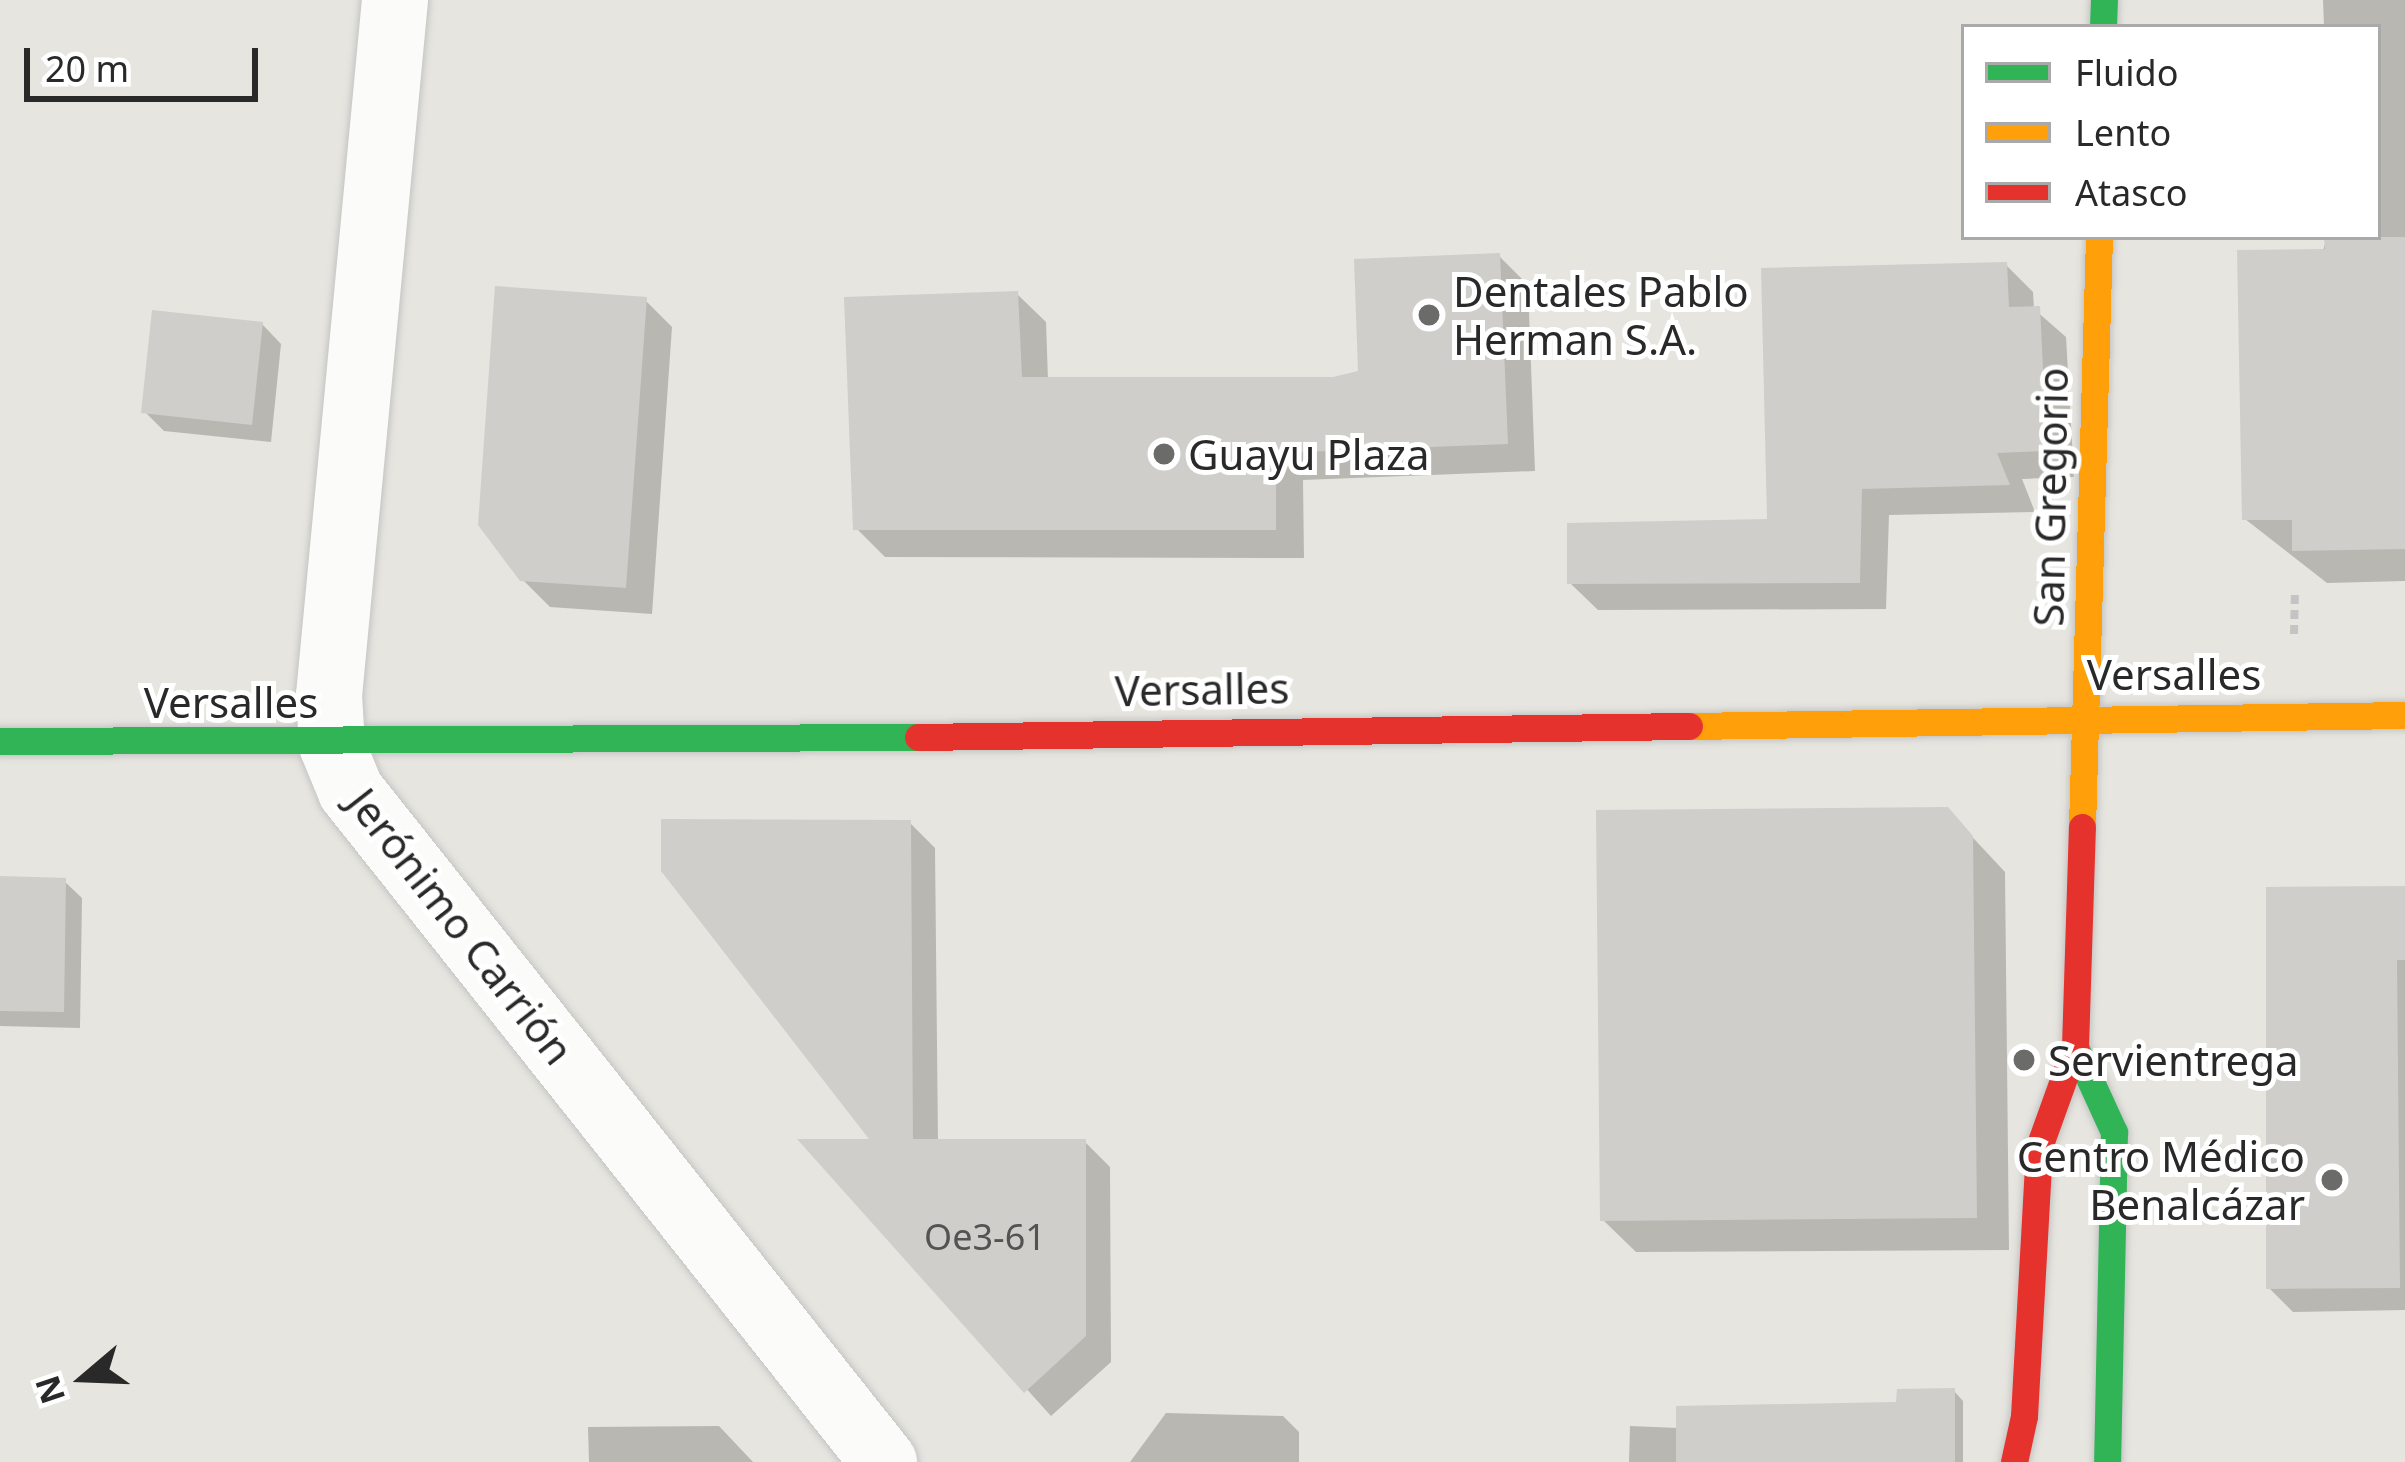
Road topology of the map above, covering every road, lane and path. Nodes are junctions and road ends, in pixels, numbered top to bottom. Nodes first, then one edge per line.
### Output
1 (395, 0) edge
2 (2099, 240) edge
3 (2295, 589) dead end
4 (2294, 634) dead end
5 (2405, 715) edge
6 (2087, 717) junction
7 (0, 741) edge
8 (332, 745) junction
9 (2074, 1047) junction
10 (884, 1462) edge
11 (2014, 1462) edge
12 (2107, 1462) edge

1 - 8 street, Jerónimo Carrión
2 - 6 street, San Gregorio
3 - 4 path
5 - 6 street, Versalles
6 - 8 street, Versalles
6 - 9 street, San Gregorio
7 - 8 street, Versalles
8 - 10 street, Jerónimo Carrión
9 - 11 street, San Gregorio
9 - 12 street, San Gregorio

